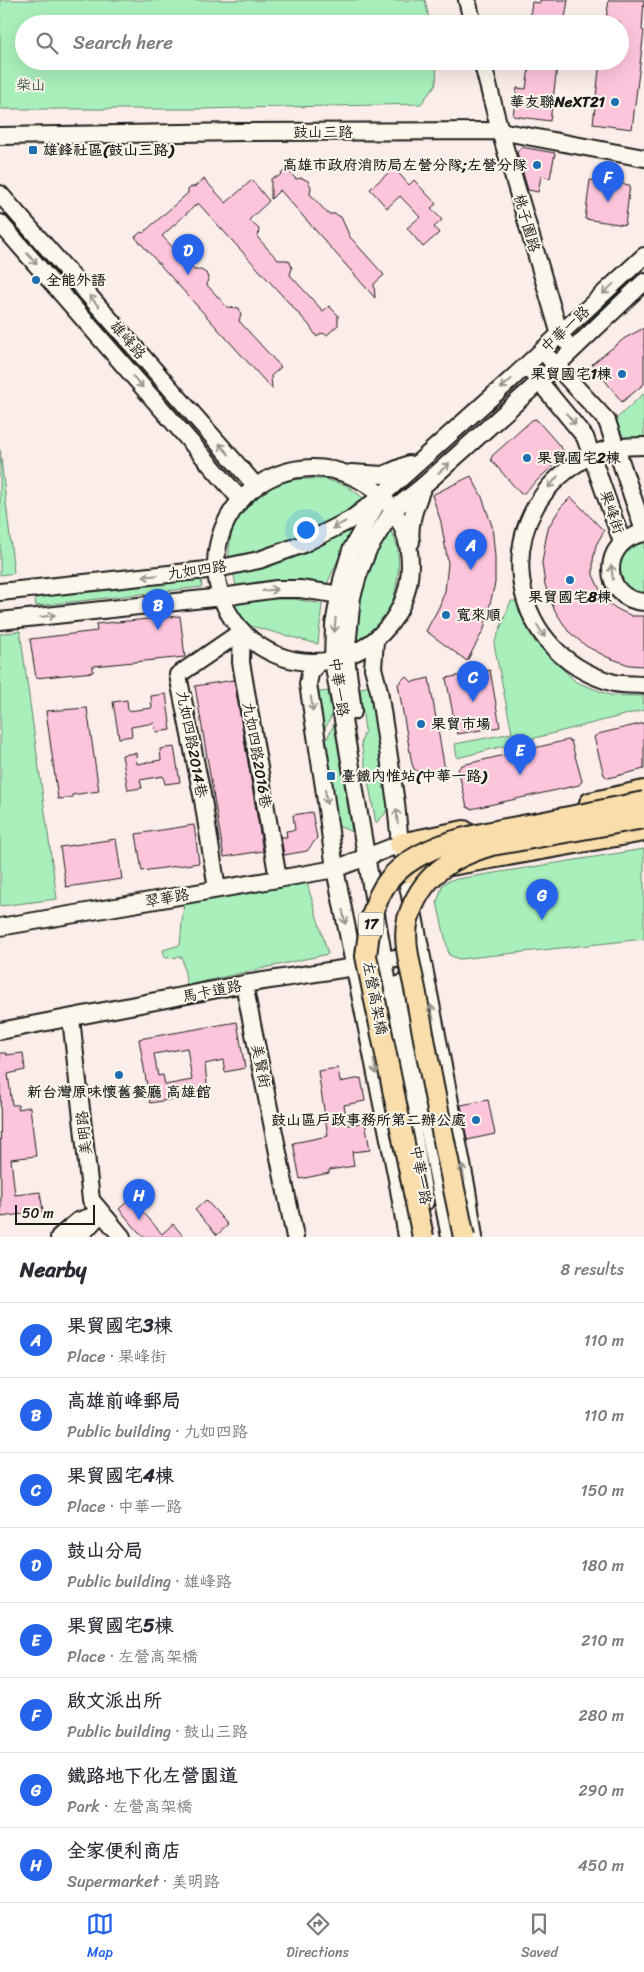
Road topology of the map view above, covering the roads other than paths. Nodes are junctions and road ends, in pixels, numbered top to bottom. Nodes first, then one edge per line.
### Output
1 (467, 0) edge
2 (471, 15) edge
3 (484, 70) edge
4 (500, 131) junction
5 (0, 136) edge
6 (644, 158) edge
7 (0, 194) edge
8 (0, 222) edge
9 (644, 256) edge
10 (644, 282) edge
11 (560, 335) junction
12 (574, 349) junction
13 (542, 351) junction
14 (526, 366) junction
15 (556, 366) junction
16 (540, 382) junction
17 (644, 446) edge
18 (616, 447) junction
19 (430, 451) junction
20 (592, 454) junction
21 (340, 472) junction
22 (256, 486) junction
23 (423, 486) junction
24 (380, 497) junction
25 (241, 500) junction
26 (393, 510) junction
27 (644, 532) edge
28 (622, 542) junction
29 (216, 569) junction
30 (410, 576) junction
31 (0, 592) edge
32 (346, 596) junction
33 (222, 597) junction
34 (644, 602) edge
35 (0, 622) edge
36 (242, 631) junction
37 (375, 641) junction
38 (332, 660) junction
39 (644, 685) edge
40 (644, 791) edge
41 (644, 802) edge
42 (644, 818) edge
43 (644, 831) edge
44 (400, 844) junction
45 (374, 863) junction
46 (335, 869) junction
47 (405, 873) junction
48 (278, 879) junction
49 (217, 889) junction
50 (0, 927) edge
51 (390, 960) junction
52 (355, 967) junction
53 (423, 967) junction
54 (244, 984) junction
55 (71, 1018) junction
56 (0, 1031) edge
57 (101, 1212) junction
58 (59, 1237) edge
59 (79, 1237) edge
60 (122, 1237) edge
61 (295, 1237) edge
62 (407, 1237) edge
63 (423, 1237) edge
64 (431, 1237) edge
65 (450, 1237) edge
66 (464, 1237) edge
67 (474, 1237) edge

1 - 2 street
3 - 4 street, 桃子園路
4 - 5 street, 鼓山三路
4 - 6 street, 鼓山三路
4 - 11 street, 桃子園路
22 -> 7 street, 雄峰路
8 -> 25 street, 雄峰路
9 -> 11 street, 中華一路
10 - 12 street, 中華一路
11 - 12 street, 桃子園路
11 - 13 street, 中華一路
12 - 15 street, 中華一路
13 - 14 street, 中華一路
13 - 15 street, 果峰街
14 - 16 street, 果峰街
14 -> 19 street, 中華一路
15 - 16 street, 中華一路
15 - 18 street, 果峰街
16 -> 20 street, 果峰街
23 -> 16 street, 中華一路
17 - 18 street
18 - 20 street
18 - 27 street, 果峰街
19 - 21 street
19 - 24 street, 中華一路
20 - 28 street, 果峰街
20 -> 39 street
21 - 22 street
21 - 24 street
22 - 25 street
23 - 26 street, 中華一路
23 - 30 street
24 - 26 street
24 -> 29 street, 九如四路
24 - 32 street, 中華一路
25 - 29 street
26 - 30 street
26 - 32 street, 中華一路
27 - 28 street
34 -> 28 street
29 -> 31 street, 九如四路
29 - 33 street
30 - 37 street
33 -> 32 street, 九如四路
32 - 38 street, 中華一路
35 -> 33 street, 九如四路
33 - 36 street
36 - 38 street
36 - 48 street, 九如四路2016巷
36 - 49 street, 九如四路2014巷
37 - 38 street
44 -> 37 street
38 - 45 street, 中華一路
38 -> 46 street, 中華一路
40 - 44 main road
41 - 63 main road, 左營高架橋 / 17, bridge
42 - 66 main road, bridge
43 - 47 main road
44 - 45 street, 翠華路
44 - 47 street
45 - 46 street, 翠華路
45 - 47 street, 翠華路
45 - 51 street, 中華一路
46 - 48 street, 翠華路
46 -> 52 street, 中華一路
47 - 53 street
48 - 49 street, 翠華路
49 - 50 street, 翠華路
51 - 52 street, 馬卡道路
51 - 53 street, 馬卡道路
51 - 64 street, 中華一路
51 - 65 street, 中華一路
52 - 54 street, 馬卡道路
52 -> 62 street, 中華一路
67 -> 53 street
54 - 55 street, 馬卡道路
54 - 61 street, 美賢街
55 - 56 street, 馬卡道路
55 - 57 street, 美明路
57 - 58 street
57 - 59 street
57 - 60 street, 美明路

